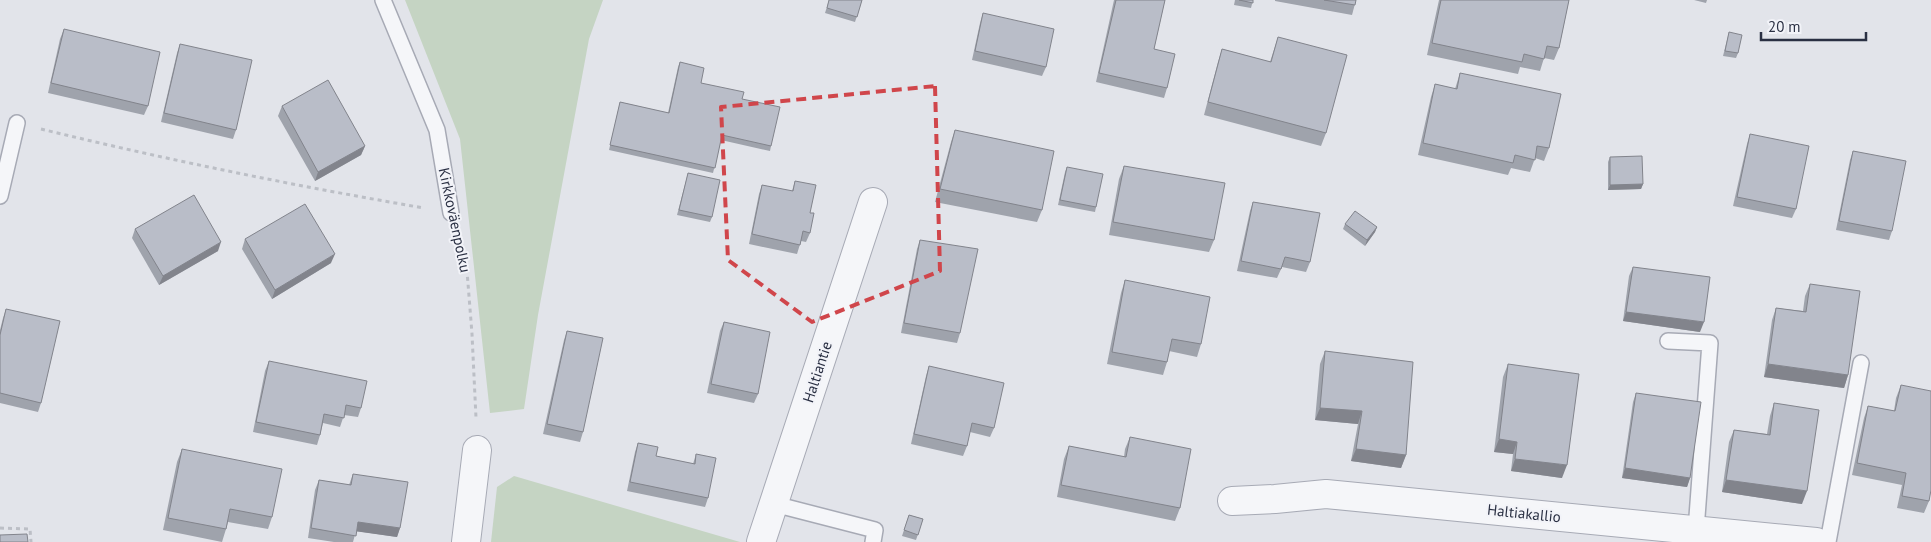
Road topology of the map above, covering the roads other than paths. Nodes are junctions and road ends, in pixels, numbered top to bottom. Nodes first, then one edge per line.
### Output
1 (383, 0) edge
2 (17, 123) road end
3 (0, 196) edge
4 (873, 202) dead end
5 (451, 212) road end
6 (1668, 341) dead end
7 (1861, 363) dead end
8 (477, 450) road end
9 (1232, 501) dead end
10 (774, 504) junction
11 (1696, 530) junction
12 (466, 542) edge
13 (761, 542) edge
14 (873, 542) edge
15 (1816, 542) edge
16 (1828, 542) edge

1 - 5 lane, Kirkkoväenpolku
2 - 3 lane
4 - 10 street, Haltiantie
6 - 11 lane
7 - 16 lane
8 - 12 street
9 - 11 street, Haltiakallio
10 - 13 street, Haltiantie
10 - 14 lane
11 - 15 street, Haltiakallio

